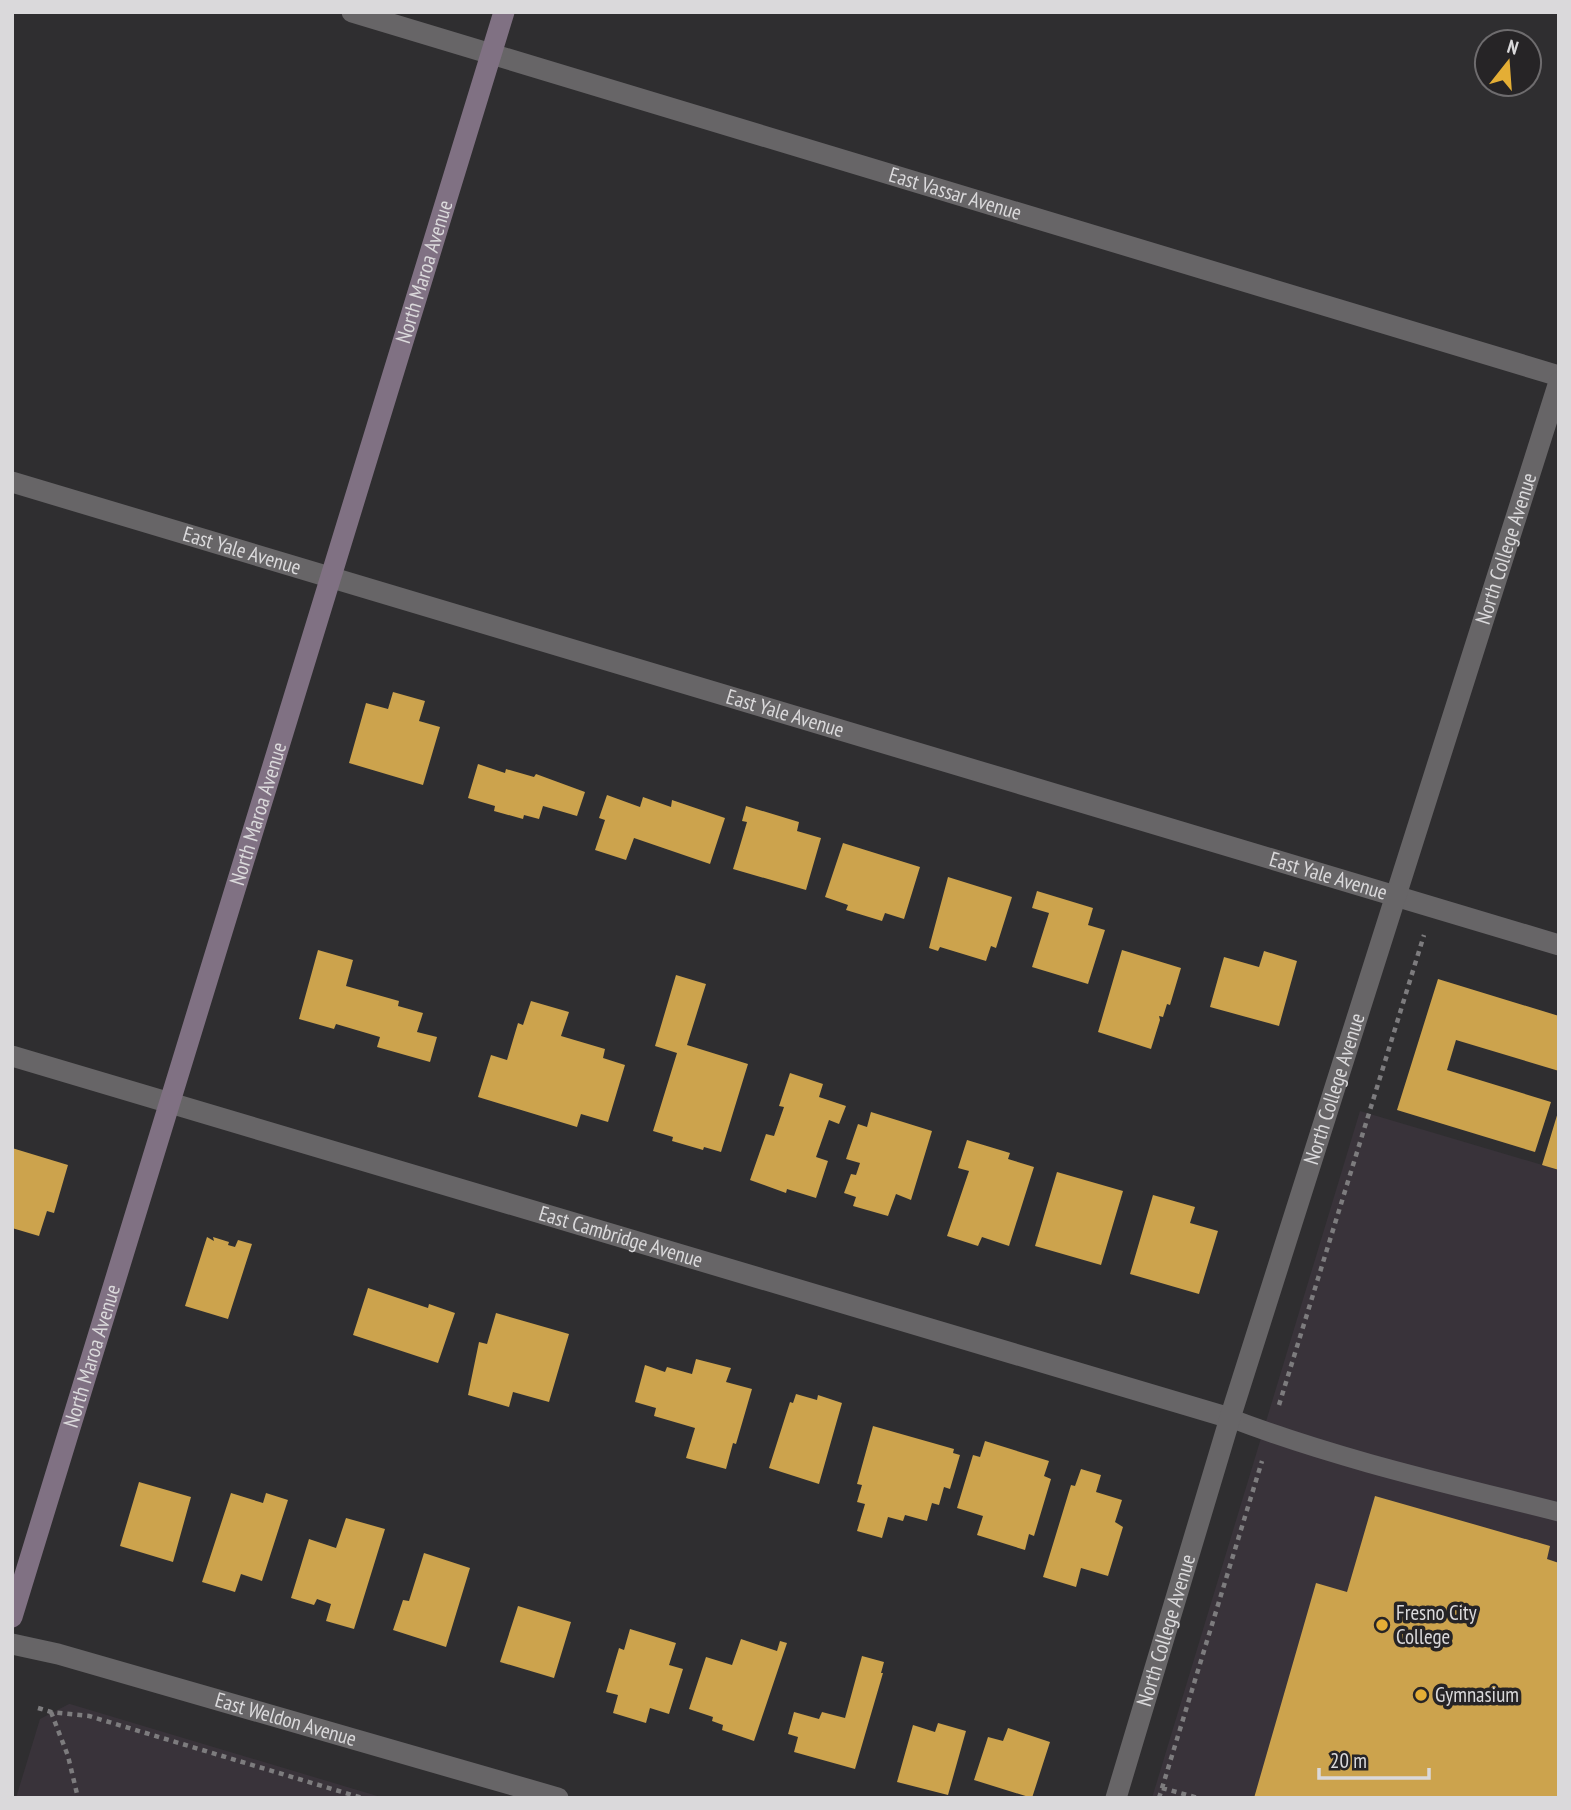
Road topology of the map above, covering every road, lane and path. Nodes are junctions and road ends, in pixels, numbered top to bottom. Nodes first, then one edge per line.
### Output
1 (352, 12) edge
2 (504, 12) edge
3 (491, 52) junction
4 (1559, 376) edge
5 (1559, 382) edge
6 (12, 482) edge
7 (331, 577) junction
8 (1394, 897) junction
9 (1433, 908) junction
10 (1559, 945) edge
11 (12, 1055) edge
12 (168, 1103) junction
13 (1230, 1418) junction
14 (1271, 1433) junction
15 (1559, 1512) edge
16 (12, 1617) edge
17 (12, 1644) edge
18 (38, 1708) dead end
19 (51, 1712) junction
20 (1162, 1788) junction
21 (78, 1798) edge
22 (362, 1798) edge
23 (558, 1798) edge
24 (1116, 1798) edge
25 (1159, 1798) edge
26 (1198, 1798) edge

1 - 3 street, East Vassar Avenue
2 - 3 main road, North Maroa Avenue
3 - 4 street, East Vassar Avenue
3 - 7 main road, North Maroa Avenue
5 - 8 street, North College Avenue
6 - 7 street, East Yale Avenue
7 - 8 street, East Yale Avenue
7 - 12 main road, North Maroa Avenue
8 - 9 street, East Yale Avenue
8 - 13 street, North College Avenue
9 - 10 street, East Yale Avenue
9 - 14 path
11 - 12 street, East Cambridge Avenue
12 - 13 street, East Cambridge Avenue
12 - 16 main road, North Maroa Avenue
13 - 14 lane
13 - 24 street, North College Avenue
14 - 15 lane
14 - 20 path
17 - 23 street, East Weldon Avenue
18 - 19 path
19 - 21 path
19 - 22 path
20 - 25 path
20 - 26 path

